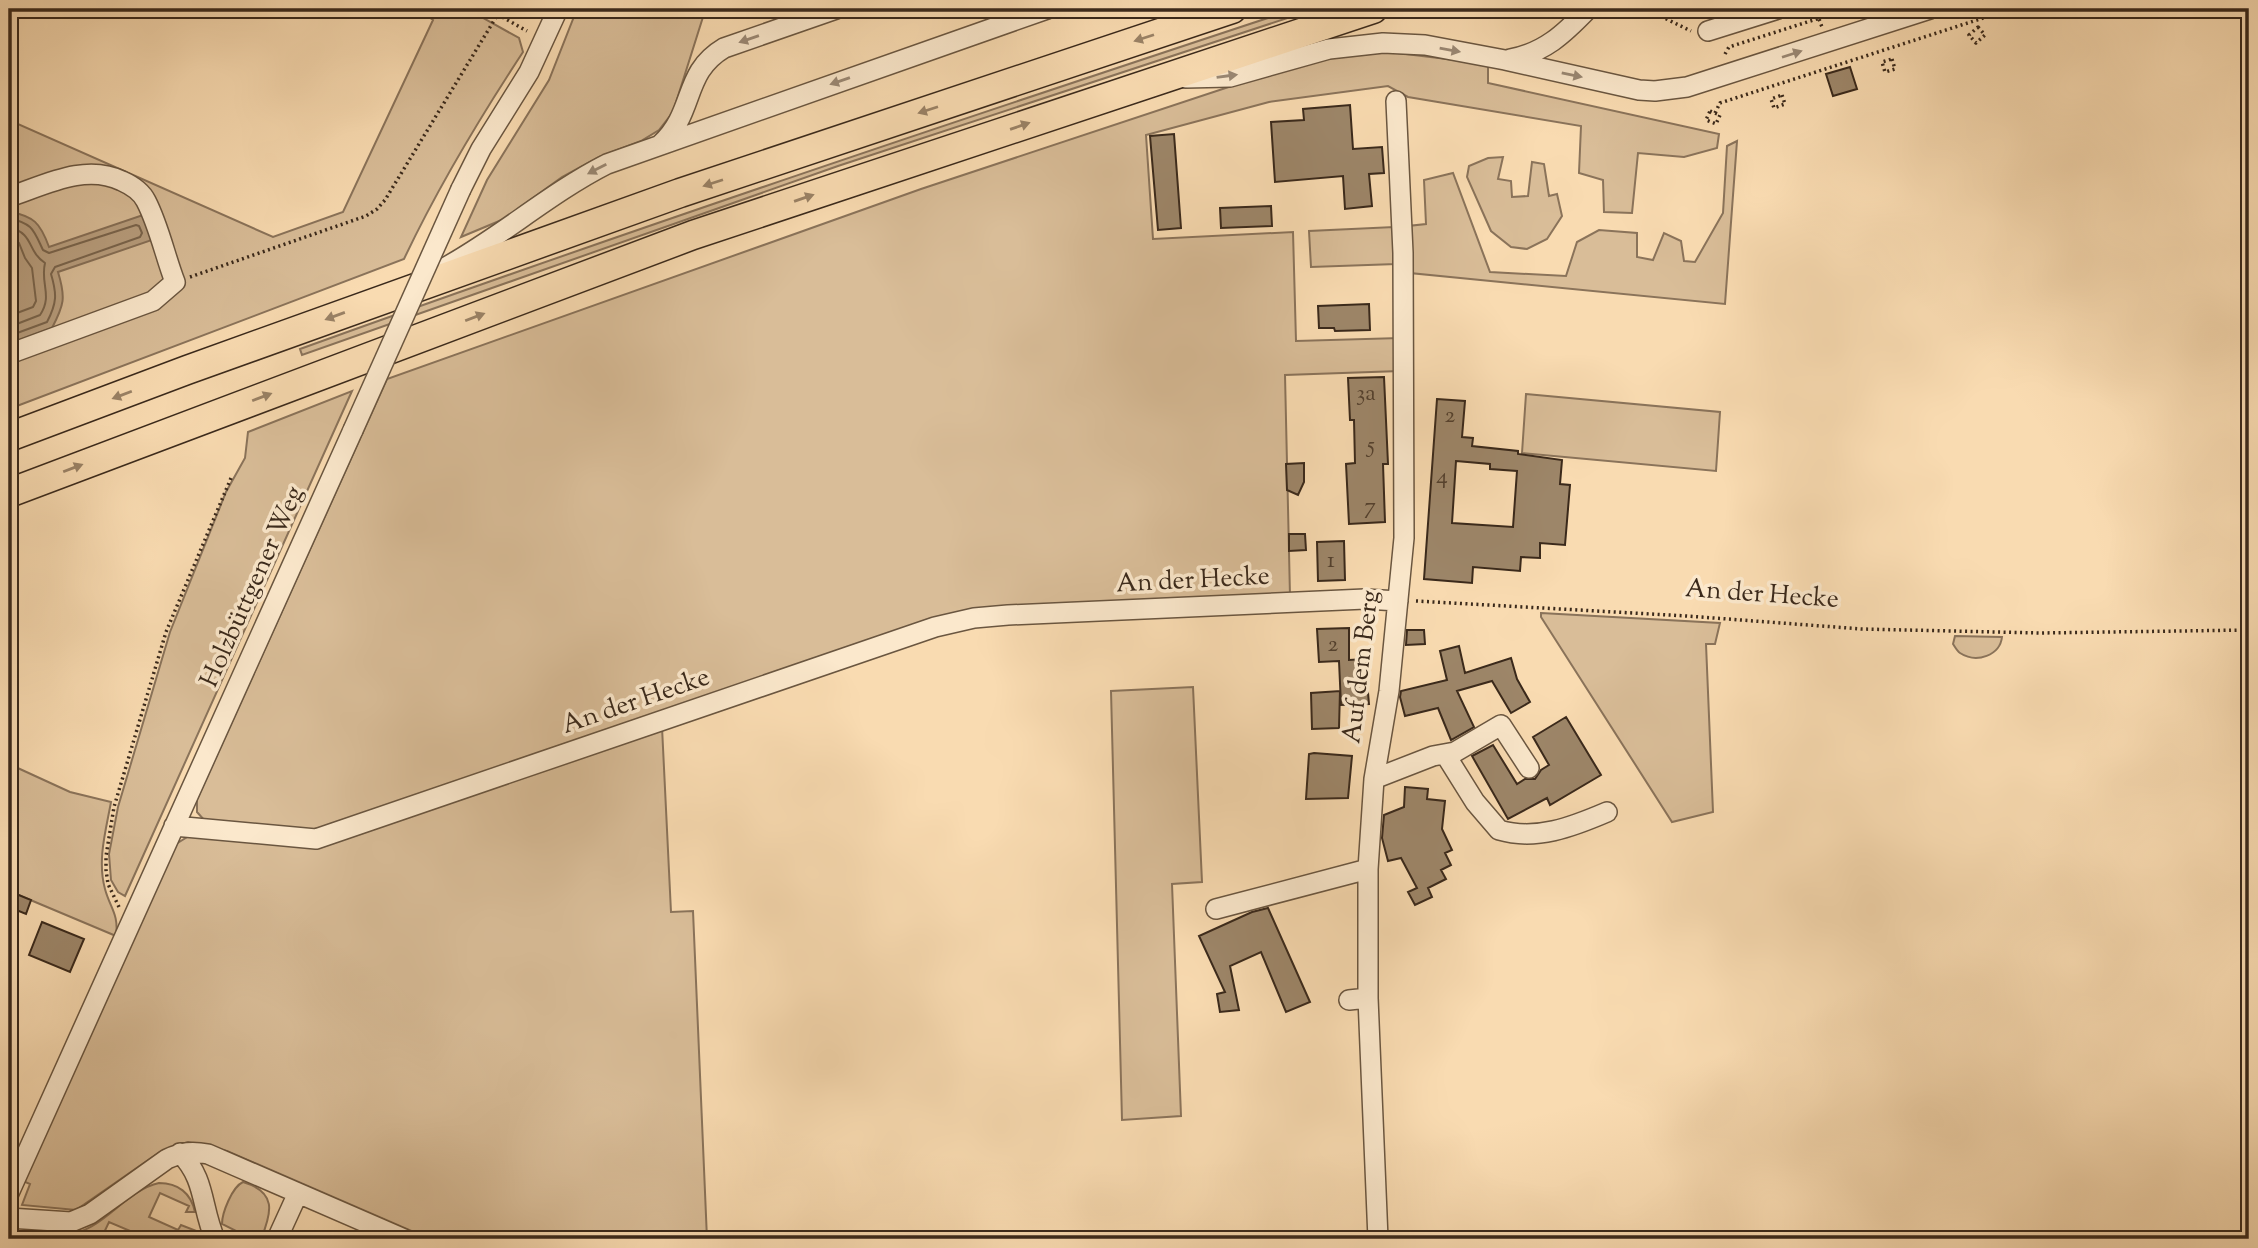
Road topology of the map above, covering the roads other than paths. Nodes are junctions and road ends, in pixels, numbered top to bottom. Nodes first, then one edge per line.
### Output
1 (558, 9) edge
2 (836, 9) edge
3 (1001, 9) edge
4 (1046, 9) edge
5 (1232, 9) edge
6 (1373, 9) edge
7 (1588, 9) edge
8 (1778, 9) edge
9 (1930, 9) edge
10 (1020, 18) junction
11 (1708, 31) dead end
12 (1505, 60) junction
13 (1159, 79) junction
14 (1396, 101) dead end
15 (660, 144) junction
16 (9, 197) edge
17 (399, 293) junction
18 (9, 354) edge
19 (9, 437) edge
20 (9, 493) edge
21 (1398, 600) junction
22 (1446, 754) junction
23 (1529, 768) dead end
24 (1374, 779) junction
25 (1607, 812) dead end
26 (174, 826) junction
27 (1368, 869) junction
28 (1216, 909) dead end
29 (180, 1153) junction
30 (298, 1193) junction
31 (9, 1194) edge
32 (9, 1218) edge
33 (51, 1230) edge
34 (215, 1239) edge
35 (277, 1239) edge
36 (404, 1239) edge
37 (1378, 1239) edge

1 - 26 street, Holzbüttgener Weg, bridge
2 -> 15 street
3 - 10 street
4 - 10 street
5 -> 17 highway
6 - 13 highway
7 - 12 street
8 - 11 street
12 -> 9 street
10 -> 15 street
13 -> 12 street
20 -> 13 highway
14 - 21 street, Auf dem Berg
15 -> 17 street
16 - 18 street
17 -> 19 highway
21 - 24 street, Auf dem Berg
21 - 26 street, An der Hecke
22 - 23 street
22 - 24 street
22 - 25 street
24 - 27 street, Auf dem Berg
26 - 31 street, Holzbüttgener Weg
27 - 28 street
27 - 37 street, Auf dem Berg
29 - 30 street
29 - 33 street
29 - 34 street
30 - 35 street
30 - 36 street
32 - 33 street

